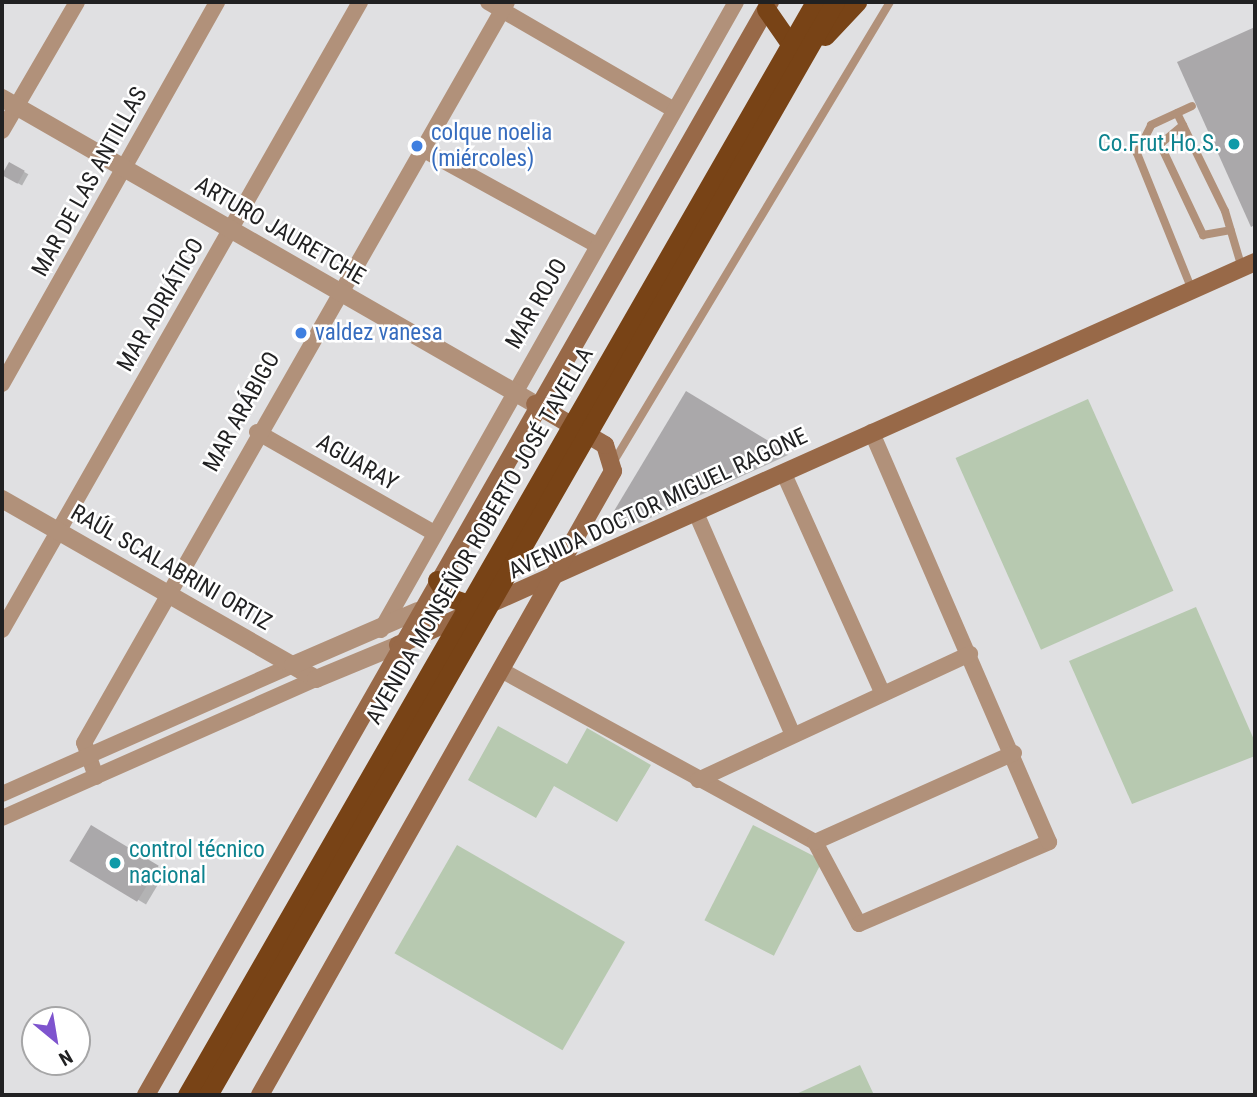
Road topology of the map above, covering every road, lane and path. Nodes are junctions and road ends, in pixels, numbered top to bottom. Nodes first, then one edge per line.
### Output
1 (77, 2) edge
2 (217, 2) edge
3 (360, 2) edge
4 (736, 2) edge
5 (815, 2) edge
6 (835, 2) edge
7 (857, 2) edge
8 (890, 2) edge
9 (499, 4) edge
10 (768, 5) edge
11 (797, 52) junction
12 (9, 102) edge
13 (1192, 106) dead end
14 (674, 110) junction
15 (1177, 113) junction
16 (1183, 125) junction
17 (2, 131) edge
18 (424, 149) junction
19 (124, 168) junction
20 (230, 230) junction
21 (1231, 230) junction
22 (597, 245) junction
23 (1249, 265) edge
24 (1192, 290) junction
25 (336, 292) junction
26 (2, 384) edge
27 (514, 391) junction
28 (535, 404) junction
29 (580, 430) junction
30 (257, 432) junction
31 (872, 432) junction
32 (614, 461) junction
33 (784, 474) junction
34 (2, 499) edge
35 (696, 513) junction
36 (581, 529) junction
37 (58, 532) junction
38 (433, 533) junction
39 (611, 550) junction
40 (553, 579) junction
41 (438, 580) junction
42 (167, 592) junction
43 (418, 611) junction
44 (471, 612) junction
45 (2, 630) edge
46 (382, 630) junction
47 (398, 645) junction
48 (970, 654) junction
49 (293, 665) junction
50 (500, 670) junction
51 (316, 679) junction
52 (883, 694) junction
53 (793, 735) junction
54 (1014, 753) junction
55 (85, 756) junction
56 (96, 777) junction
57 (698, 780) junction
58 (2, 794) edge
59 (2, 818) edge
60 (815, 842) junction
61 (146, 1095) edge
62 (187, 1095) edge
63 (208, 1095) edge
64 (260, 1095) edge

1 - 12 street
2 - 19 street, MAR DE LAS ANTILLAS
3 - 20 street, MAR ADRIÁTICO
4 - 14 street, MAR ROJO
5 - 11 highway, AVENIDA MONSEÑOR ROBERTO JOSÉ TAVELLA
6 - 11 highway, AVENIDA MONSEÑOR ROBERTO JOSÉ TAVELLA
7 - 11 highway
8 - 32 lane
9 - 14 street
9 - 18 street, MAR ARÁBIGO
10 - 11 highway
10 - 28 main road
11 - 29 highway, AVENIDA MONSEÑOR ROBERTO JOSÉ TAVELLA
12 - 17 street
12 - 19 street, ARTURO JAURETCHE
13 - 15 lane
14 - 22 street, MAR ROJO
15 - 16 lane
15 - 24 lane
16 - 21 lane
16 - 21 lane
18 - 22 street
18 - 25 street, MAR ARÁBIGO
19 - 20 street, ARTURO JAURETCHE
19 - 26 street, MAR DE LAS ANTILLAS
20 - 25 street, ARTURO JAURETCHE
20 - 37 street, MAR ADRIÁTICO
21 - 23 lane
22 - 27 street, MAR ROJO
23 - 24 main road, AVENIDA DOCTOR MIGUEL RAGONE
24 - 31 main road, AVENIDA DOCTOR MIGUEL RAGONE
25 - 27 street, ARTURO JAURETCHE
25 - 30 street, MAR ARÁBIGO
27 - 28 street, ARTURO JAURETCHE
27 - 38 street, MAR ROJO
28 - 29 main road
28 - 41 main road
29 - 32 main road
29 - 44 highway, AVENIDA MONSEÑOR ROBERTO JOSÉ TAVELLA
30 - 38 street, AGUARAY
30 - 42 street, MAR ARÁBIGO
31 - 33 main road, AVENIDA DOCTOR MIGUEL RAGONE
31 - 48 street
32 - 36 main road
33 - 35 main road, AVENIDA DOCTOR MIGUEL RAGONE
33 - 52 street
34 - 37 street, RAÚL SCALABRINI ORTIZ
35 - 39 main road, AVENIDA DOCTOR MIGUEL RAGONE
35 - 53 street
36 - 39 main road
36 - 40 main road
37 - 42 street, RAÚL SCALABRINI ORTIZ
37 - 45 street, MAR ADRIÁTICO
38 - 46 street, MAR ROJO
39 - 40 main road, AVENIDA DOCTOR MIGUEL RAGONE
40 - 44 main road, AVENIDA DOCTOR MIGUEL RAGONE
40 - 50 main road
41 - 43 main road
41 - 44 highway
42 - 49 street, RAÚL SCALABRINI ORTIZ
42 - 55 street, MAR ARÁBIGO
43 - 46 street
43 - 47 main road
44 - 47 main road, AVENIDA DOCTOR MIGUEL RAGONE
44 - 62 highway, AVENIDA MONSEÑOR ROBERTO JOSÉ TAVELLA
44 - 63 highway, AVENIDA MONSEÑOR ROBERTO JOSÉ TAVELLA
46 - 49 street
47 - 51 street, AVENIDA DOCTOR MIGUEL RAGONE
47 - 61 main road
48 - 52 street
48 - 54 street
49 - 51 street, RAÚL SCALABRINI ORTIZ
49 - 55 street
50 - 57 street
50 - 64 main road
51 - 56 street, AVENIDA DOCTOR MIGUEL RAGONE
52 - 53 street
53 - 57 street
54 - 60 street
54 - 60 street
55 - 56 street
55 - 58 street
56 - 59 street, AVENIDA DOCTOR MIGUEL RAGONE
57 - 60 street

